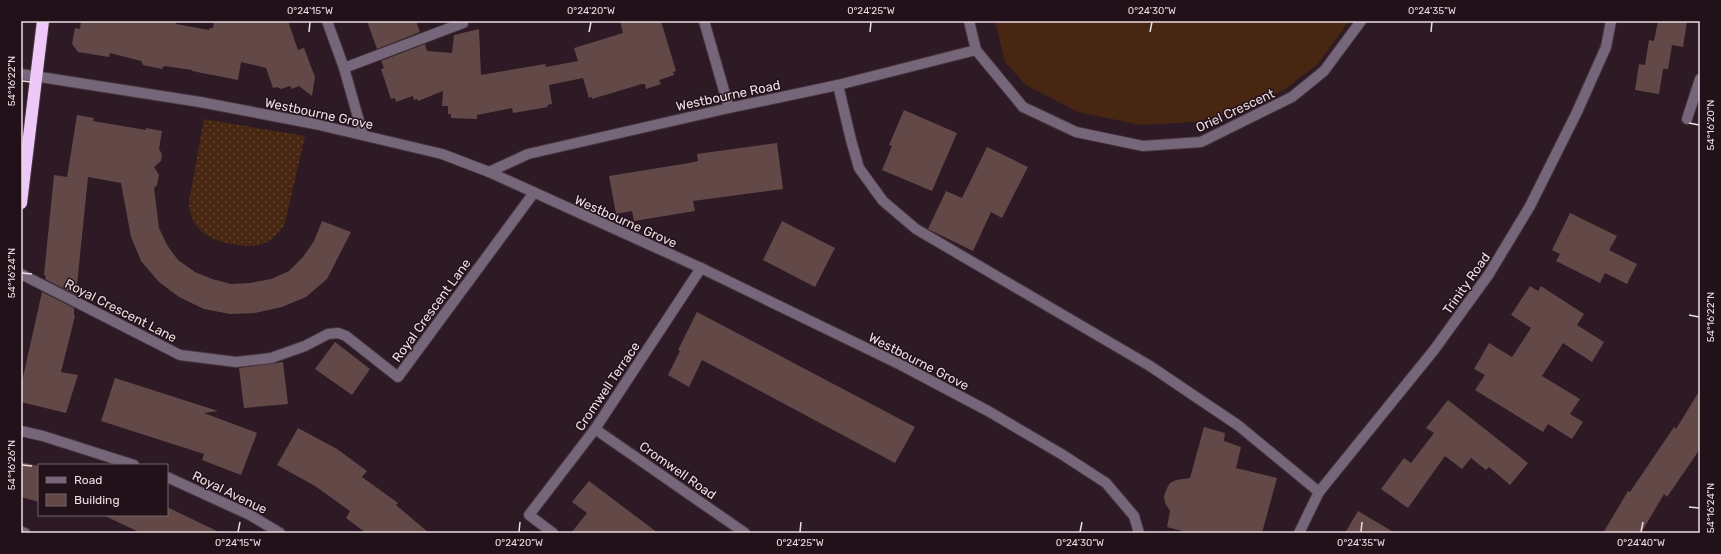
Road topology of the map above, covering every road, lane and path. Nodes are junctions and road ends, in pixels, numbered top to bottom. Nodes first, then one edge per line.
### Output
1 (43, 21) edge
2 (327, 21) edge
3 (463, 21) edge
4 (704, 21) edge
5 (969, 21) edge
6 (1361, 21) edge
7 (1611, 21) edge
8 (976, 50) junction
9 (344, 68) junction
10 (21, 74) edge
11 (37, 76) junction
12 (1700, 79) edge
13 (838, 85) junction
14 (729, 108) junction
15 (1687, 119) dead end
16 (363, 135) junction
17 (489, 172) junction
18 (533, 194) junction
19 (21, 203) edge
20 (701, 268) junction
21 (21, 274) edge
22 (595, 429) junction
23 (21, 431) edge
24 (131, 464) edge
25 (168, 477) edge
26 (1319, 492) junction
27 (280, 533) edge
28 (552, 533) edge
29 (745, 533) edge
30 (1139, 533) edge
31 (1299, 533) edge

1 - 11 highway
2 - 9 street
3 - 9 street
4 - 14 street
5 - 8 street
6 - 8 street, Oriel Crescent
7 - 26 street, Trinity Road
8 - 13 street, Westbourne Road
9 - 16 street
10 - 11 street, Westbourne Grove
11 - 16 street, Westbourne Grove
11 - 19 highway
12 - 15 street
13 - 14 street, Westbourne Road
13 - 26 street
14 - 17 street, Westbourne Road
16 - 17 street, Westbourne Grove
17 - 18 street, Westbourne Grove
18 - 20 street, Westbourne Grove
18 - 21 street, Royal Crescent Lane
20 - 22 street, Cromwell Terrace
20 - 30 street, Westbourne Grove
22 - 28 street, Cromwell Terrace
22 - 29 street, Cromwell Road
23 - 24 street
25 - 27 street, Royal Avenue
26 - 31 street, Trinity Road

